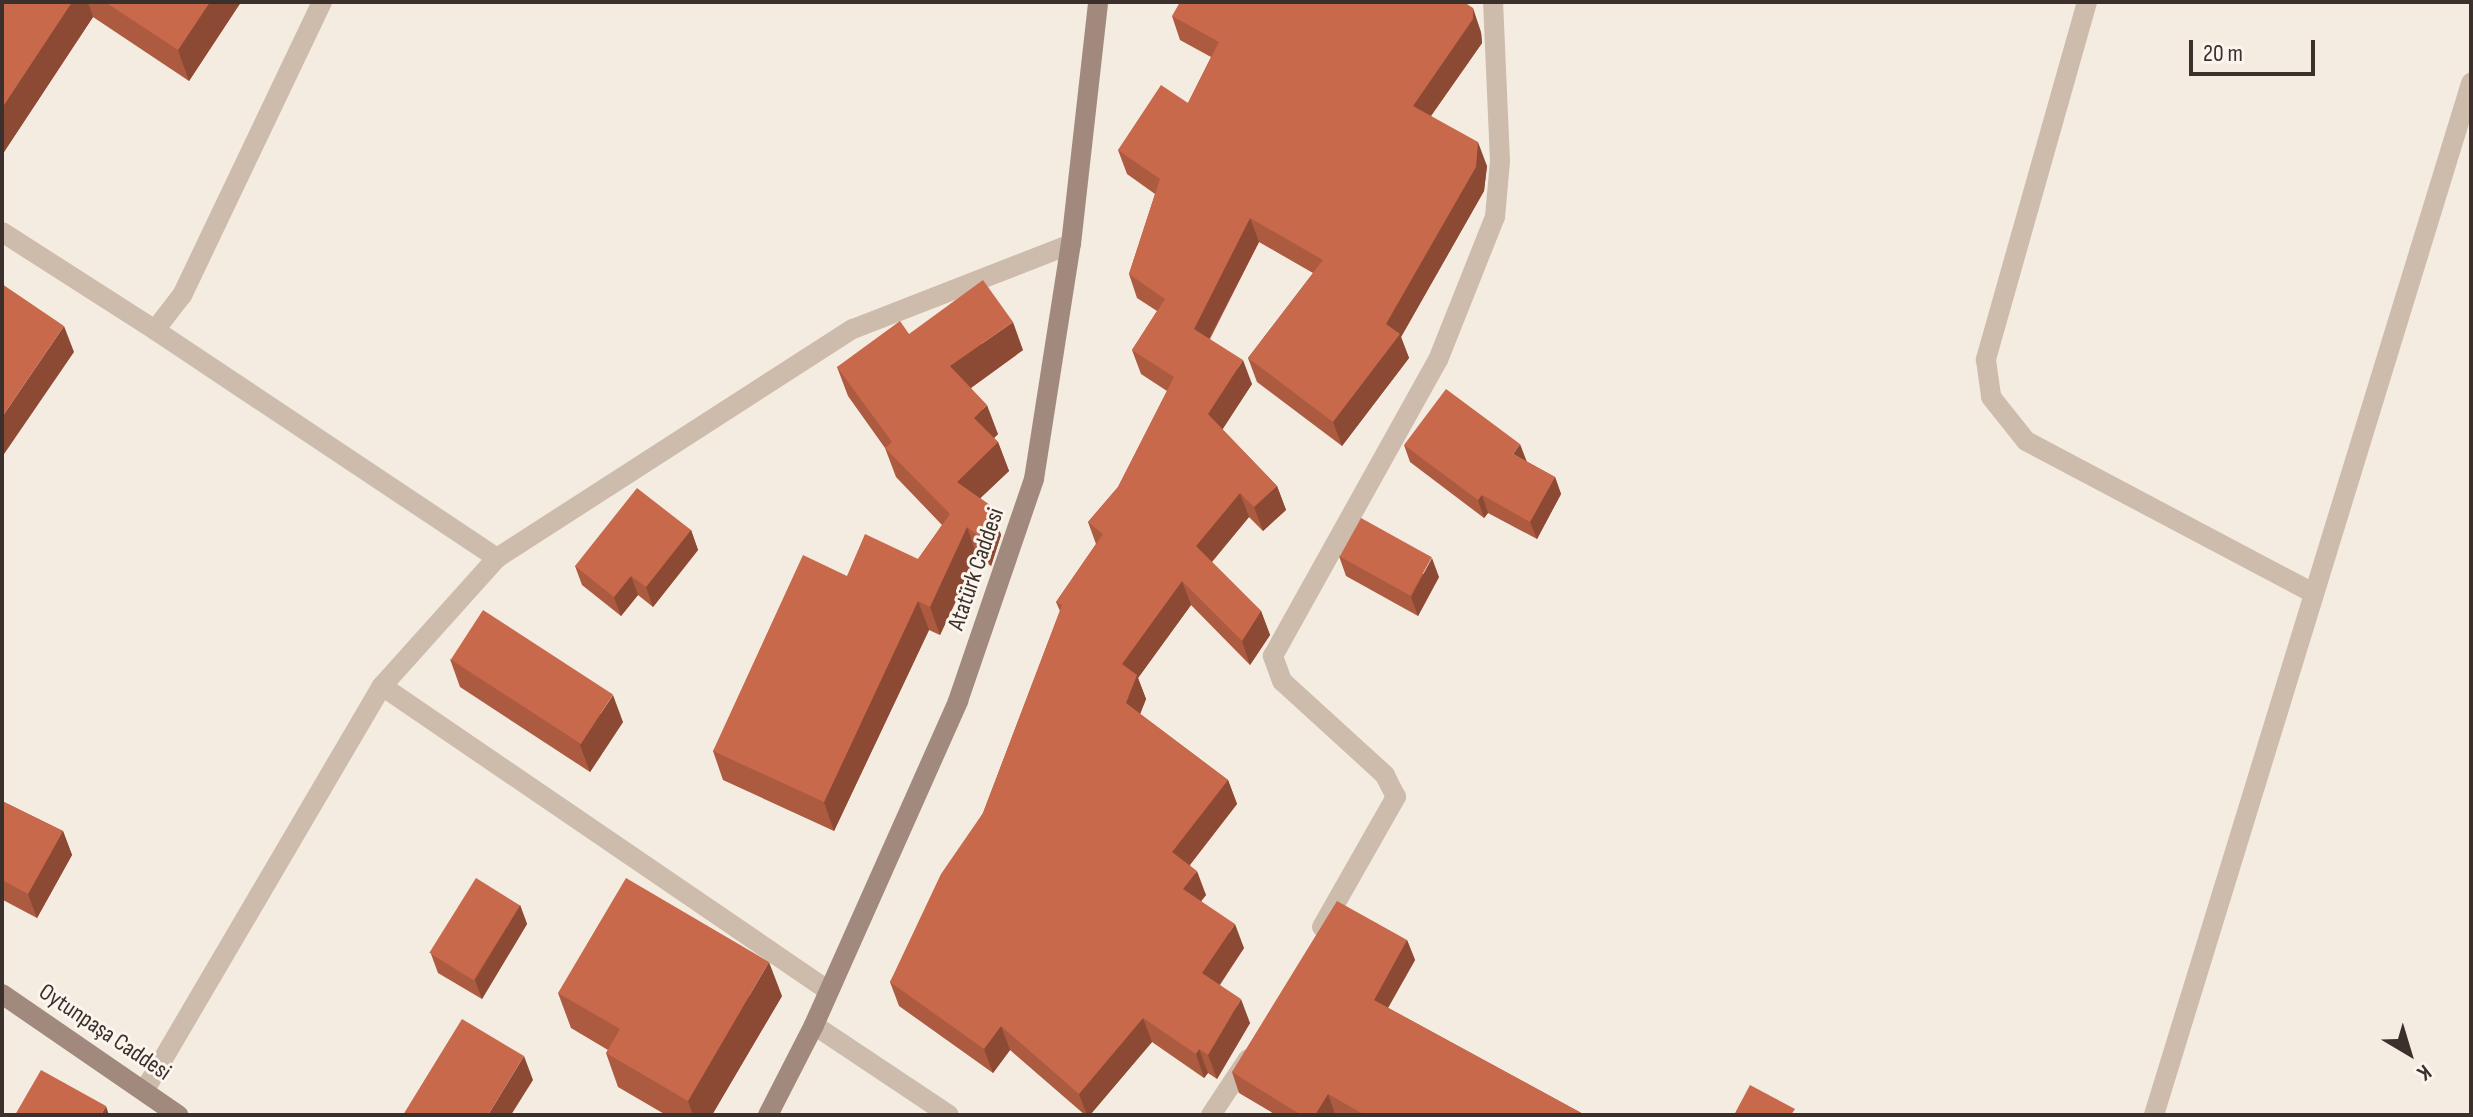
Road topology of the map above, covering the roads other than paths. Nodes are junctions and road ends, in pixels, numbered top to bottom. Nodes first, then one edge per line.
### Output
1 (322, 2) edge
2 (1098, 2) edge
3 (1493, 2) edge
4 (2087, 2) edge
5 (2471, 83) edge
6 (2, 232) edge
7 (1071, 244) junction
8 (155, 330) junction
9 (497, 558) junction
10 (2313, 593) junction
11 (382, 686) junction
12 (1309, 949) edge
13 (829, 991) junction
14 (2, 994) edge
15 (814, 1025) junction
16 (1255, 1046) edge
17 (146, 1088) junction
18 (178, 1115) edge
19 (768, 1115) edge
20 (949, 1115) edge
21 (1211, 1115) edge
22 (2154, 1115) edge

1 - 8 street
2 - 7 main road, Atatürk Caddesi
3 - 12 street
4 - 10 street
5 - 10 street
6 - 8 street
7 - 9 street
7 - 13 main road, Atatürk Caddesi
8 - 9 street
9 - 11 street
10 - 22 street
11 - 13 street
11 - 17 street
13 - 15 main road, Atatürk Caddesi
14 - 17 main road, Oytunpaşa Caddesi
15 - 19 main road, Atatürk Caddesi
15 - 20 street
16 - 21 street
17 - 18 main road, Oytunpaşa Caddesi

